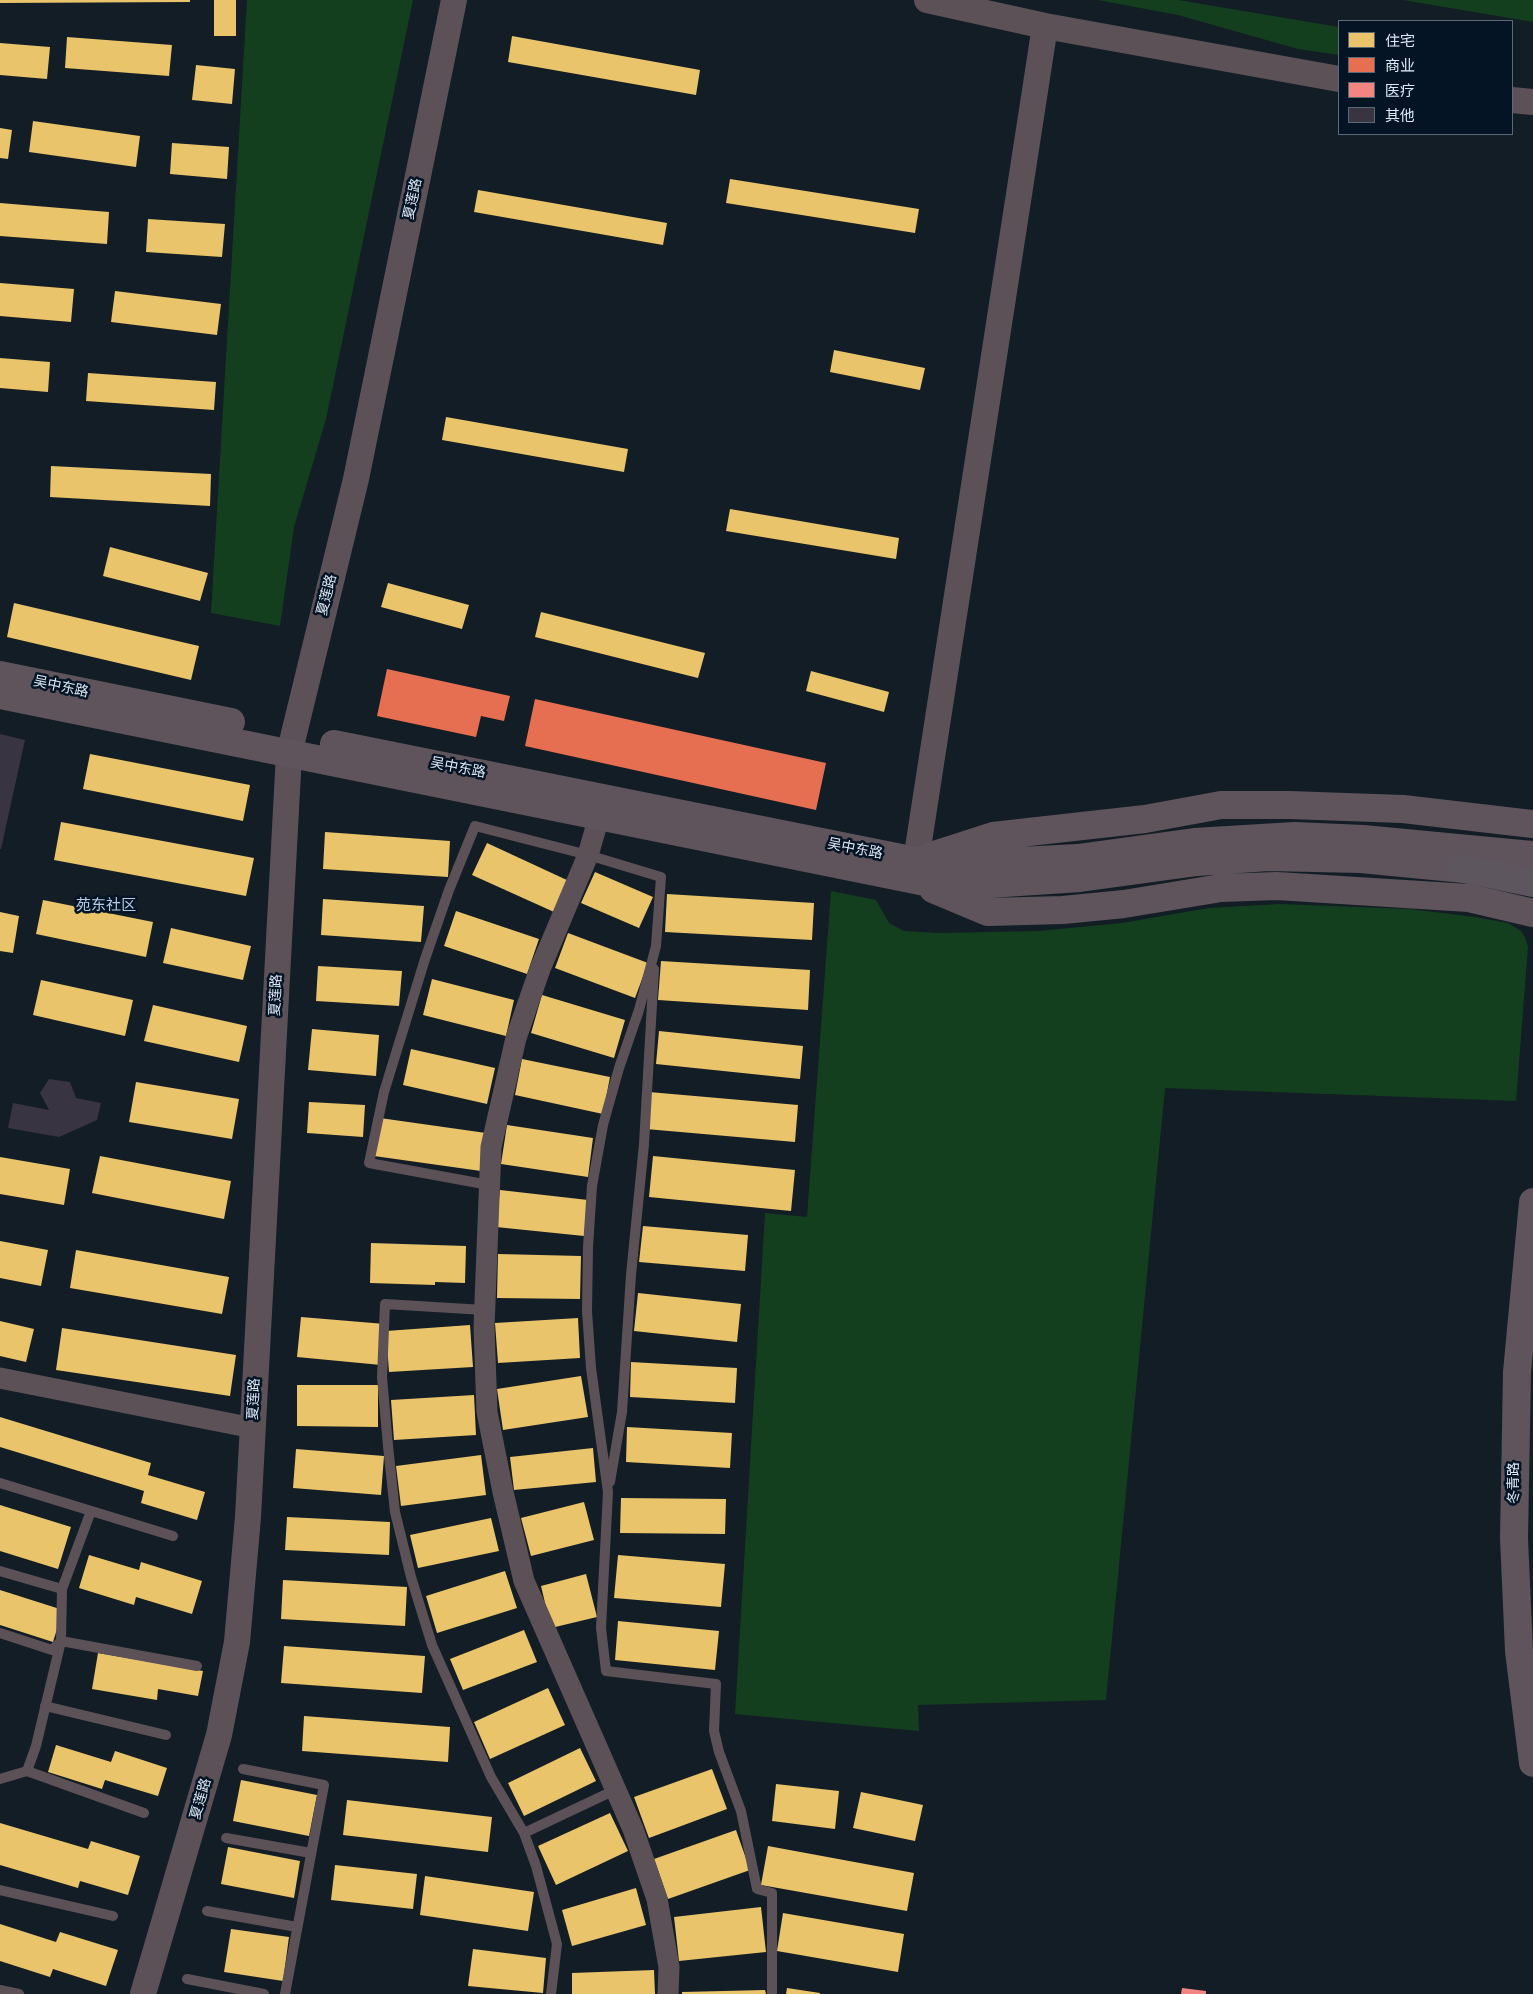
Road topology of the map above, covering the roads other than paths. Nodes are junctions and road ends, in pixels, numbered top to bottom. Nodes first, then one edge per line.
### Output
1 (454, 0) edge
2 (927, 0) edge
3 (1045, 26) junction
4 (1338, 79) edge
5 (1513, 100) edge
6 (1533, 102) edge
7 (0, 674) edge
8 (0, 695) edge
9 (291, 744) junction
10 (599, 817) junction
11 (1533, 824) edge
12 (1228, 849) junction
13 (588, 855) junction
14 (1533, 855) edge
15 (1460, 868) junction
16 (914, 871) junction
17 (1533, 876) edge
18 (1533, 883) edge
19 (1533, 913) edge
20 (656, 946) junction
21 (489, 1185) junction
22 (1533, 1202) edge
23 (484, 1310) junction
24 (0, 1378) edge
25 (253, 1428) junction
26 (0, 1483) edge
27 (608, 1492) junction
28 (91, 1511) junction
29 (174, 1536) dead end
30 (0, 1571) edge
31 (62, 1589) junction
32 (0, 1633) edge
33 (61, 1641) junction
34 (197, 1666) dead end
35 (45, 1706) junction
36 (166, 1735) dead end
37 (1533, 1762) edge
38 (243, 1769) dead end
39 (27, 1771) junction
40 (0, 1779) edge
41 (615, 1790) junction
42 (144, 1813) dead end
43 (524, 1833) junction
44 (226, 1838) dead end
45 (311, 1853) junction
46 (0, 1890) edge
47 (207, 1911) dead end
48 (113, 1916) dead end
49 (297, 1927) junction
50 (188, 1979) dead end
51 (0, 1990) edge
52 (19, 1994) edge
53 (143, 1994) edge
54 (264, 1994) edge
55 (285, 1994) edge
56 (551, 1994) edge
57 (668, 1994) edge
58 (772, 1994) edge

1 - 9 street, 夏莲路
2 - 3 street
3 - 4 street
3 - 16 street
5 - 6 street
7 - 9 main road, 吴中东路
8 - 9 main road, 吴中东路
9 - 10 main road, 吴中东路
9 - 16 main road, 吴中东路
9 - 25 street, 夏莲路
10 - 13 street
10 - 16 main road, 吴中东路
11 - 16 main road
12 - 14 main road
12 - 15 main road
12 - 16 main road
13 - 20 lane
13 - 21 street
13 - 21 lane
15 - 17 main road
15 - 18 highway
16 - 19 main road
20 - 27 lane
20 - 27 lane
21 - 23 street
22 - 37 main road, 冬青路
23 - 41 street
23 - 43 lane
24 - 25 street
25 - 53 street, 夏莲路
26 - 28 lane
27 - 58 lane
28 - 29 lane
28 - 31 lane
30 - 31 lane
31 - 33 lane
32 - 33 lane
33 - 34 lane
33 - 35 lane
35 - 36 lane
35 - 39 lane
38 - 45 lane
39 - 40 lane
39 - 42 lane
41 - 43 lane
41 - 57 street
43 - 56 lane
44 - 45 lane
45 - 49 lane
46 - 48 lane
47 - 49 lane
49 - 55 lane
50 - 54 lane
51 - 52 lane

